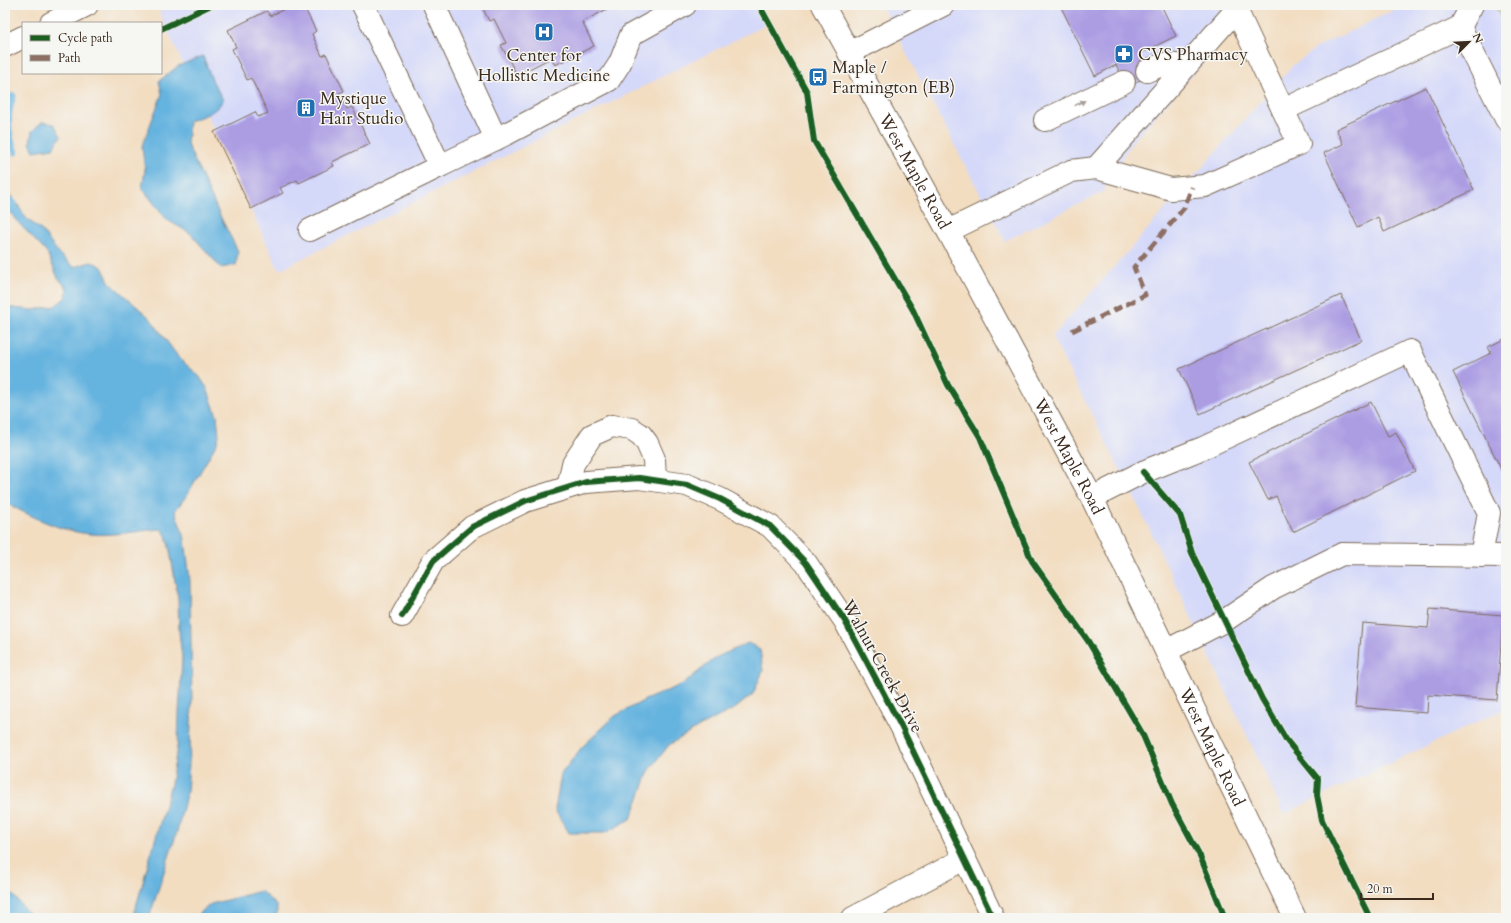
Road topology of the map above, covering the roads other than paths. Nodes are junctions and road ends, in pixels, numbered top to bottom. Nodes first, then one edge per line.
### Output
1 (87, 5) edge
2 (362, 5) edge
3 (434, 5) edge
4 (685, 5) edge
5 (823, 5) edge
6 (943, 5) edge
7 (1472, 5) edge
8 (1235, 8) edge
9 (53, 22) edge
10 (1460, 27) junction
11 (22, 38) edge
12 (5, 46) edge
13 (849, 52) junction
14 (1186, 66) junction
15 (1147, 71) dead end
16 (1124, 82) dead end
17 (1283, 110) junction
18 (1506, 119) edge
19 (1045, 120) dead end
20 (496, 139) junction
21 (440, 166) junction
22 (1096, 168) junction
23 (310, 230) dead end
24 (948, 231) junction
25 (655, 480) junction
26 (568, 488) junction
27 (1092, 498) junction
28 (1481, 556) junction
29 (1506, 556) edge
30 (402, 616) dead end
31 (1166, 651) junction
32 (964, 859) junction
33 (854, 918) edge
34 (993, 918) edge
35 (1295, 918) edge

1 - 9 street
2 - 21 street
3 - 20 street
4 - 20 street
5 - 13 street, West Maple Road
6 - 13 street
7 - 10 street
8 - 14 street
8 - 17 street
10 - 17 street
10 - 18 street
11 - 12 street
13 - 24 street, West Maple Road
14 - 15 street
14 - 22 street
19 -> 16 street
17 - 22 street
20 - 21 street
21 - 23 street
22 - 24 street
24 - 27 street, West Maple Road
25 - 26 street, Walnut Creek Drive
25 - 26 street
25 - 32 street, Walnut Creek Drive
26 - 30 street, Walnut Creek Drive
27 - 28 street
27 - 31 street, West Maple Road
28 - 29 street
28 - 31 street
31 - 35 street, West Maple Road
32 - 33 street
32 - 34 street, Walnut Creek Drive

